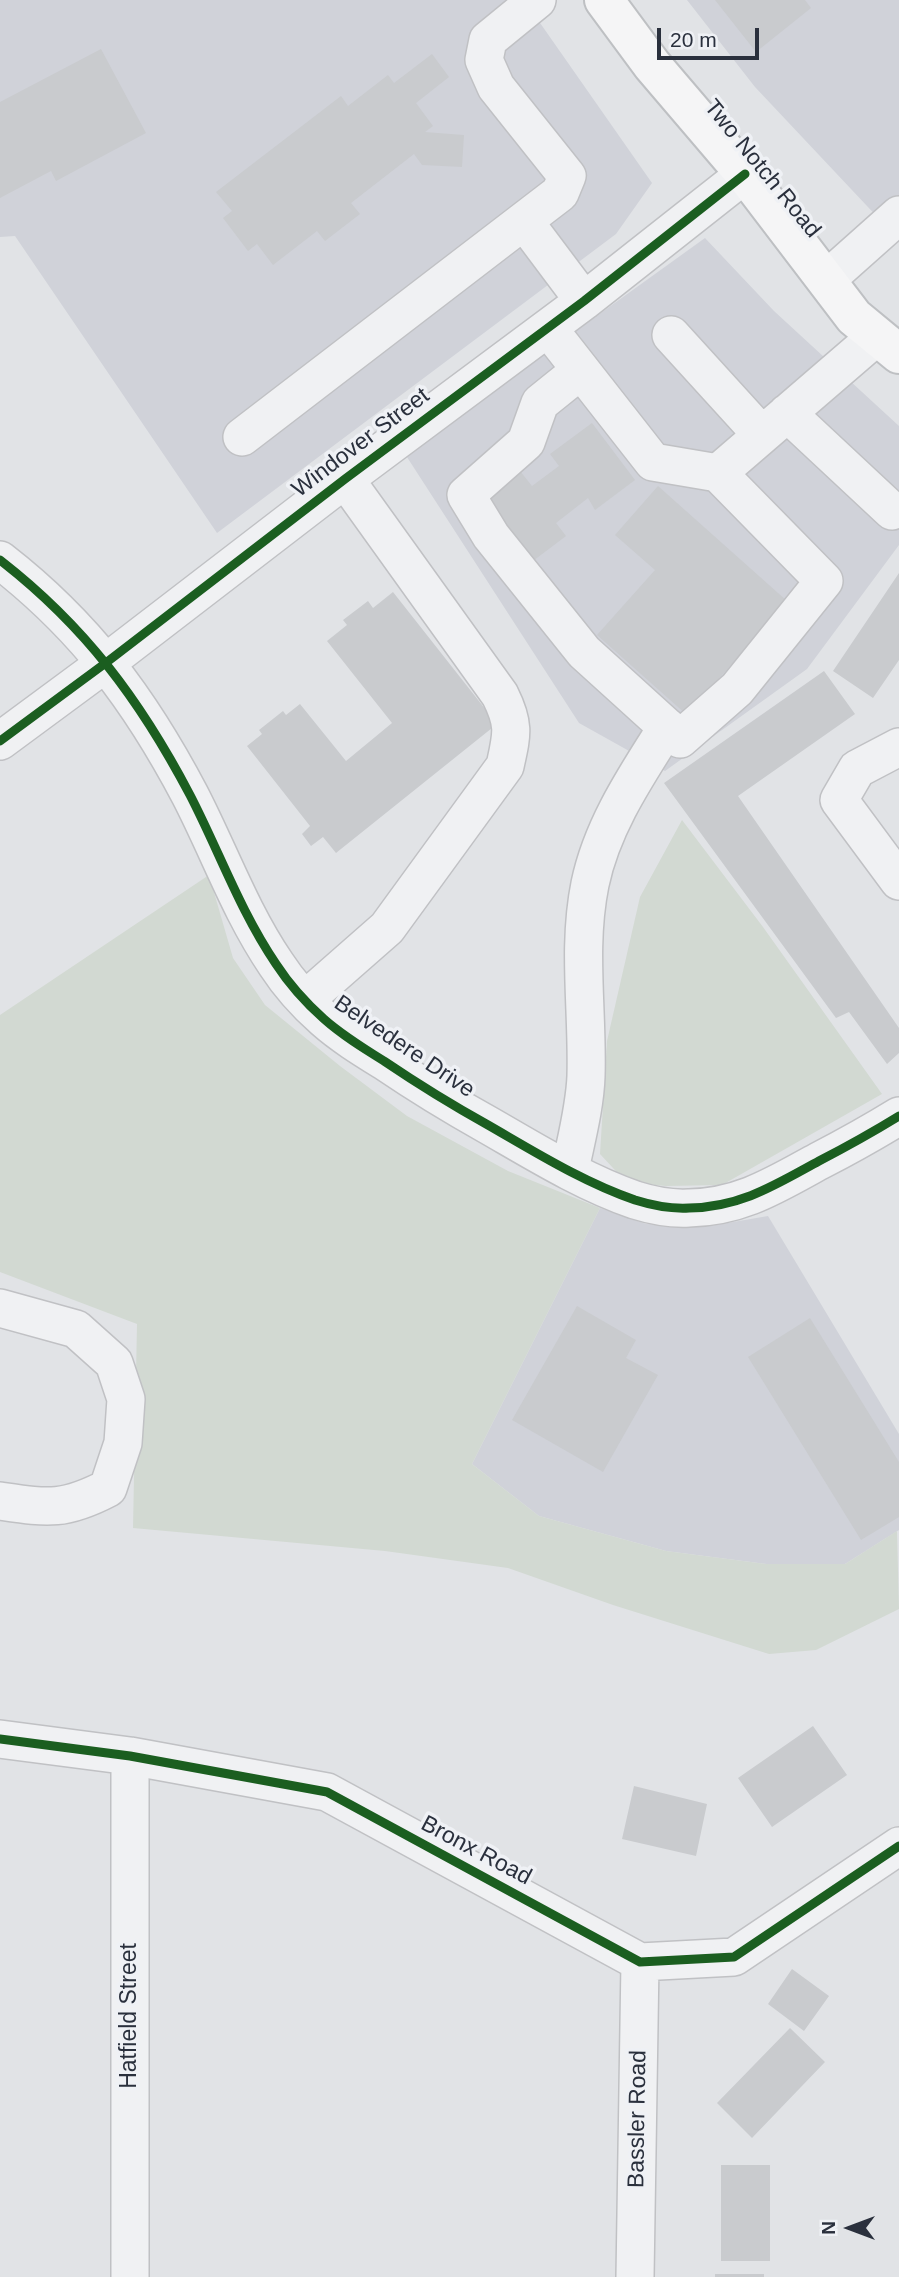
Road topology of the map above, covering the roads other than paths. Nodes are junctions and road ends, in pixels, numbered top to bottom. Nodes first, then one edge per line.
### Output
1 (537, 0) edge
2 (604, 0) edge
3 (745, 174) junction
4 (899, 215) edge
5 (524, 221) junction
6 (826, 280) junction
7 (584, 301) junction
8 (548, 328) junction
9 (671, 335) dead end
10 (888, 345) edge
11 (581, 370) junction
12 (775, 424) junction
13 (242, 437) dead end
14 (718, 473) junction
15 (345, 479) junction
16 (892, 511) dead end
17 (0, 560) edge
18 (107, 662) junction
19 (667, 727) junction
20 (0, 741) edge
21 (899, 747) edge
22 (899, 881) edge
23 (305, 1000) junction
24 (899, 1116) edge
25 (570, 1170) junction
26 (0, 1308) edge
27 (0, 1502) edge
28 (0, 1739) edge
29 (130, 1756) junction
30 (899, 1846) edge
31 (640, 1962) junction
32 (130, 2277) edge
33 (635, 2277) edge

1 - 5 street
2 - 3 main road, Two Notch Road
3 - 6 main road, Two Notch Road
3 - 7 street, Windover Street
4 - 6 street
5 - 7 street
5 - 13 street
6 - 10 main road, Two Notch Road
7 - 8 street, Windover Street
8 - 11 street
8 - 15 street, Windover Street
9 - 12 street
10 - 12 street
11 - 14 street
11 - 19 street
12 - 14 street
12 - 16 street
14 - 19 street
15 - 18 street, Windover Street
15 - 23 street
17 - 18 street, Belvedere Drive
18 - 20 street, Windover Street
18 - 23 street, Belvedere Drive
19 - 25 street
21 - 22 street
23 - 25 street, Belvedere Drive
24 - 25 street, Belvedere Drive
26 - 27 street
28 - 29 street, Bronx Road
29 - 31 street, Bronx Road
29 - 32 street, Hatfield Street
30 - 31 street
31 - 33 street, Bassler Road

